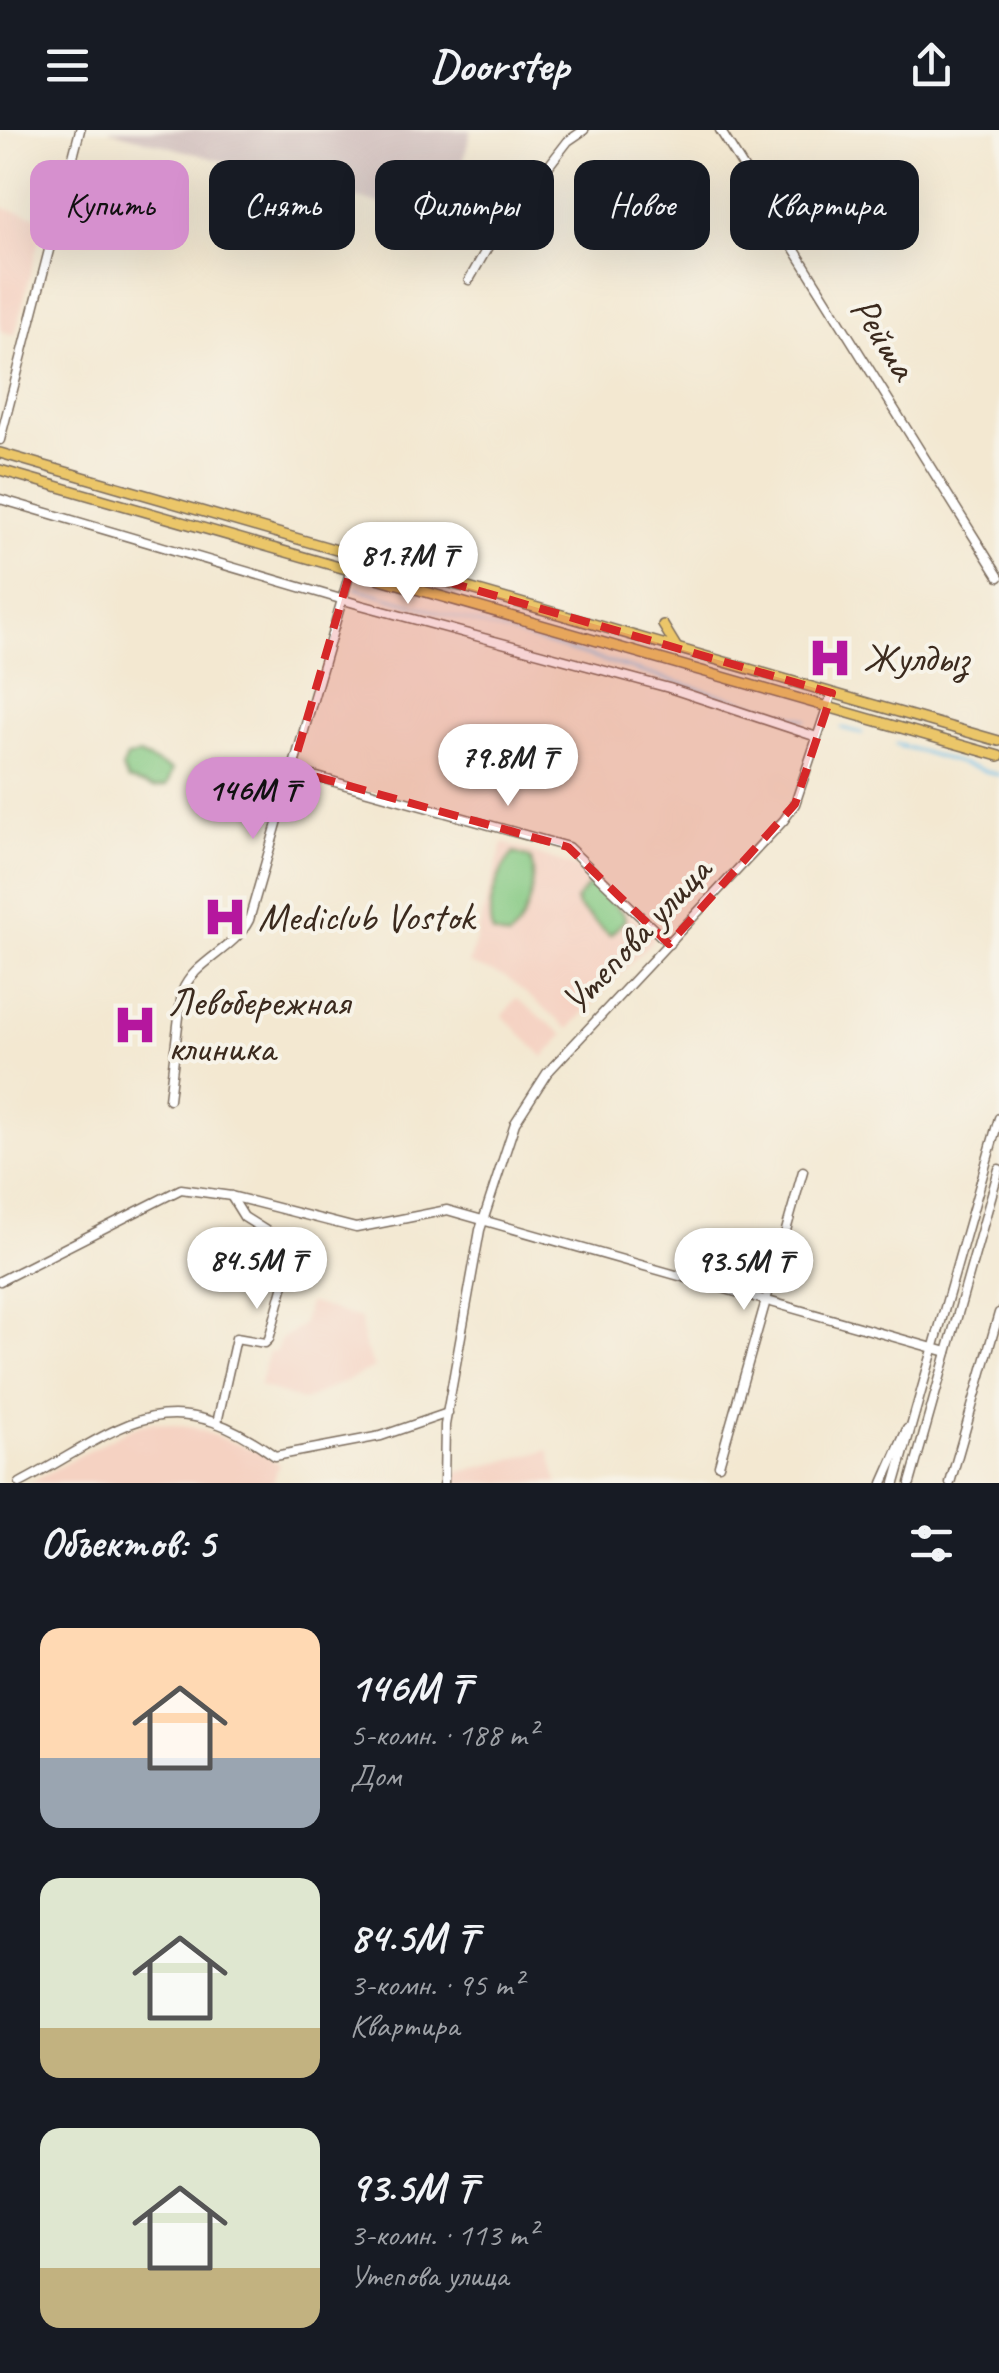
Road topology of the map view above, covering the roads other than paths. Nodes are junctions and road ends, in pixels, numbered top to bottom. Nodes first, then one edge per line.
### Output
1 (80, 130) edge
2 (584, 130) edge
3 (720, 130) edge
4 (470, 280) dead end
5 (0, 440) edge
6 (0, 453) edge
7 (0, 470) edge
8 (0, 498) edge
9 (355, 555) junction
10 (348, 570) junction
11 (999, 578) edge
12 (340, 599) junction
13 (663, 625) dead end
14 (677, 648) junction
15 (832, 693) junction
16 (827, 708) junction
17 (817, 737) junction
18 (999, 740) edge
19 (999, 756) edge
20 (292, 770) junction
21 (669, 944) junction
22 (170, 1100) dead end
23 (999, 1118) edge
24 (999, 1169) edge
25 (803, 1171) dead end
26 (230, 1196) junction
27 (484, 1220) junction
28 (0, 1280) edge
29 (767, 1300) junction
30 (999, 1313) edge
31 (934, 1348) junction
32 (994, 1349) edge
33 (947, 1352) junction
34 (448, 1413) junction
35 (914, 1416) junction
36 (218, 1423) junction
37 (719, 1465) dead end
38 (910, 1481) edge
39 (20, 1483) edge
40 (444, 1483) edge
41 (883, 1483) edge
42 (895, 1483) edge
43 (921, 1483) edge
44 (950, 1483) edge

1 - 5 street
2 - 4 street
3 - 11 street, Рейша
6 - 9 main road
7 - 10 main road
8 - 12 street
9 - 10 street
9 - 14 main road
10 - 12 street
10 - 16 main road
12 - 17 street
12 - 20 street
13 - 14 main road
14 - 15 main road
15 - 16 street, Утепова улица
15 - 18 main road
16 - 17 street, Утепова улица
16 - 19 main road
17 - 21 street, Утепова улица
20 - 21 street
20 - 22 street
21 - 27 street, Утепова улица
23 - 31 street
24 - 33 street
25 - 29 street
26 - 27 street
26 - 28 street
26 - 36 street
27 - 29 street
27 - 34 street, Утепова улица
29 - 31 street
29 - 37 street
30 - 32 street
31 - 33 street
31 - 35 street
32 - 44 street
33 - 38 street
34 - 36 street
34 - 40 street, Утепова улица
35 - 41 street
35 - 42 street
36 - 39 street
38 - 43 street

